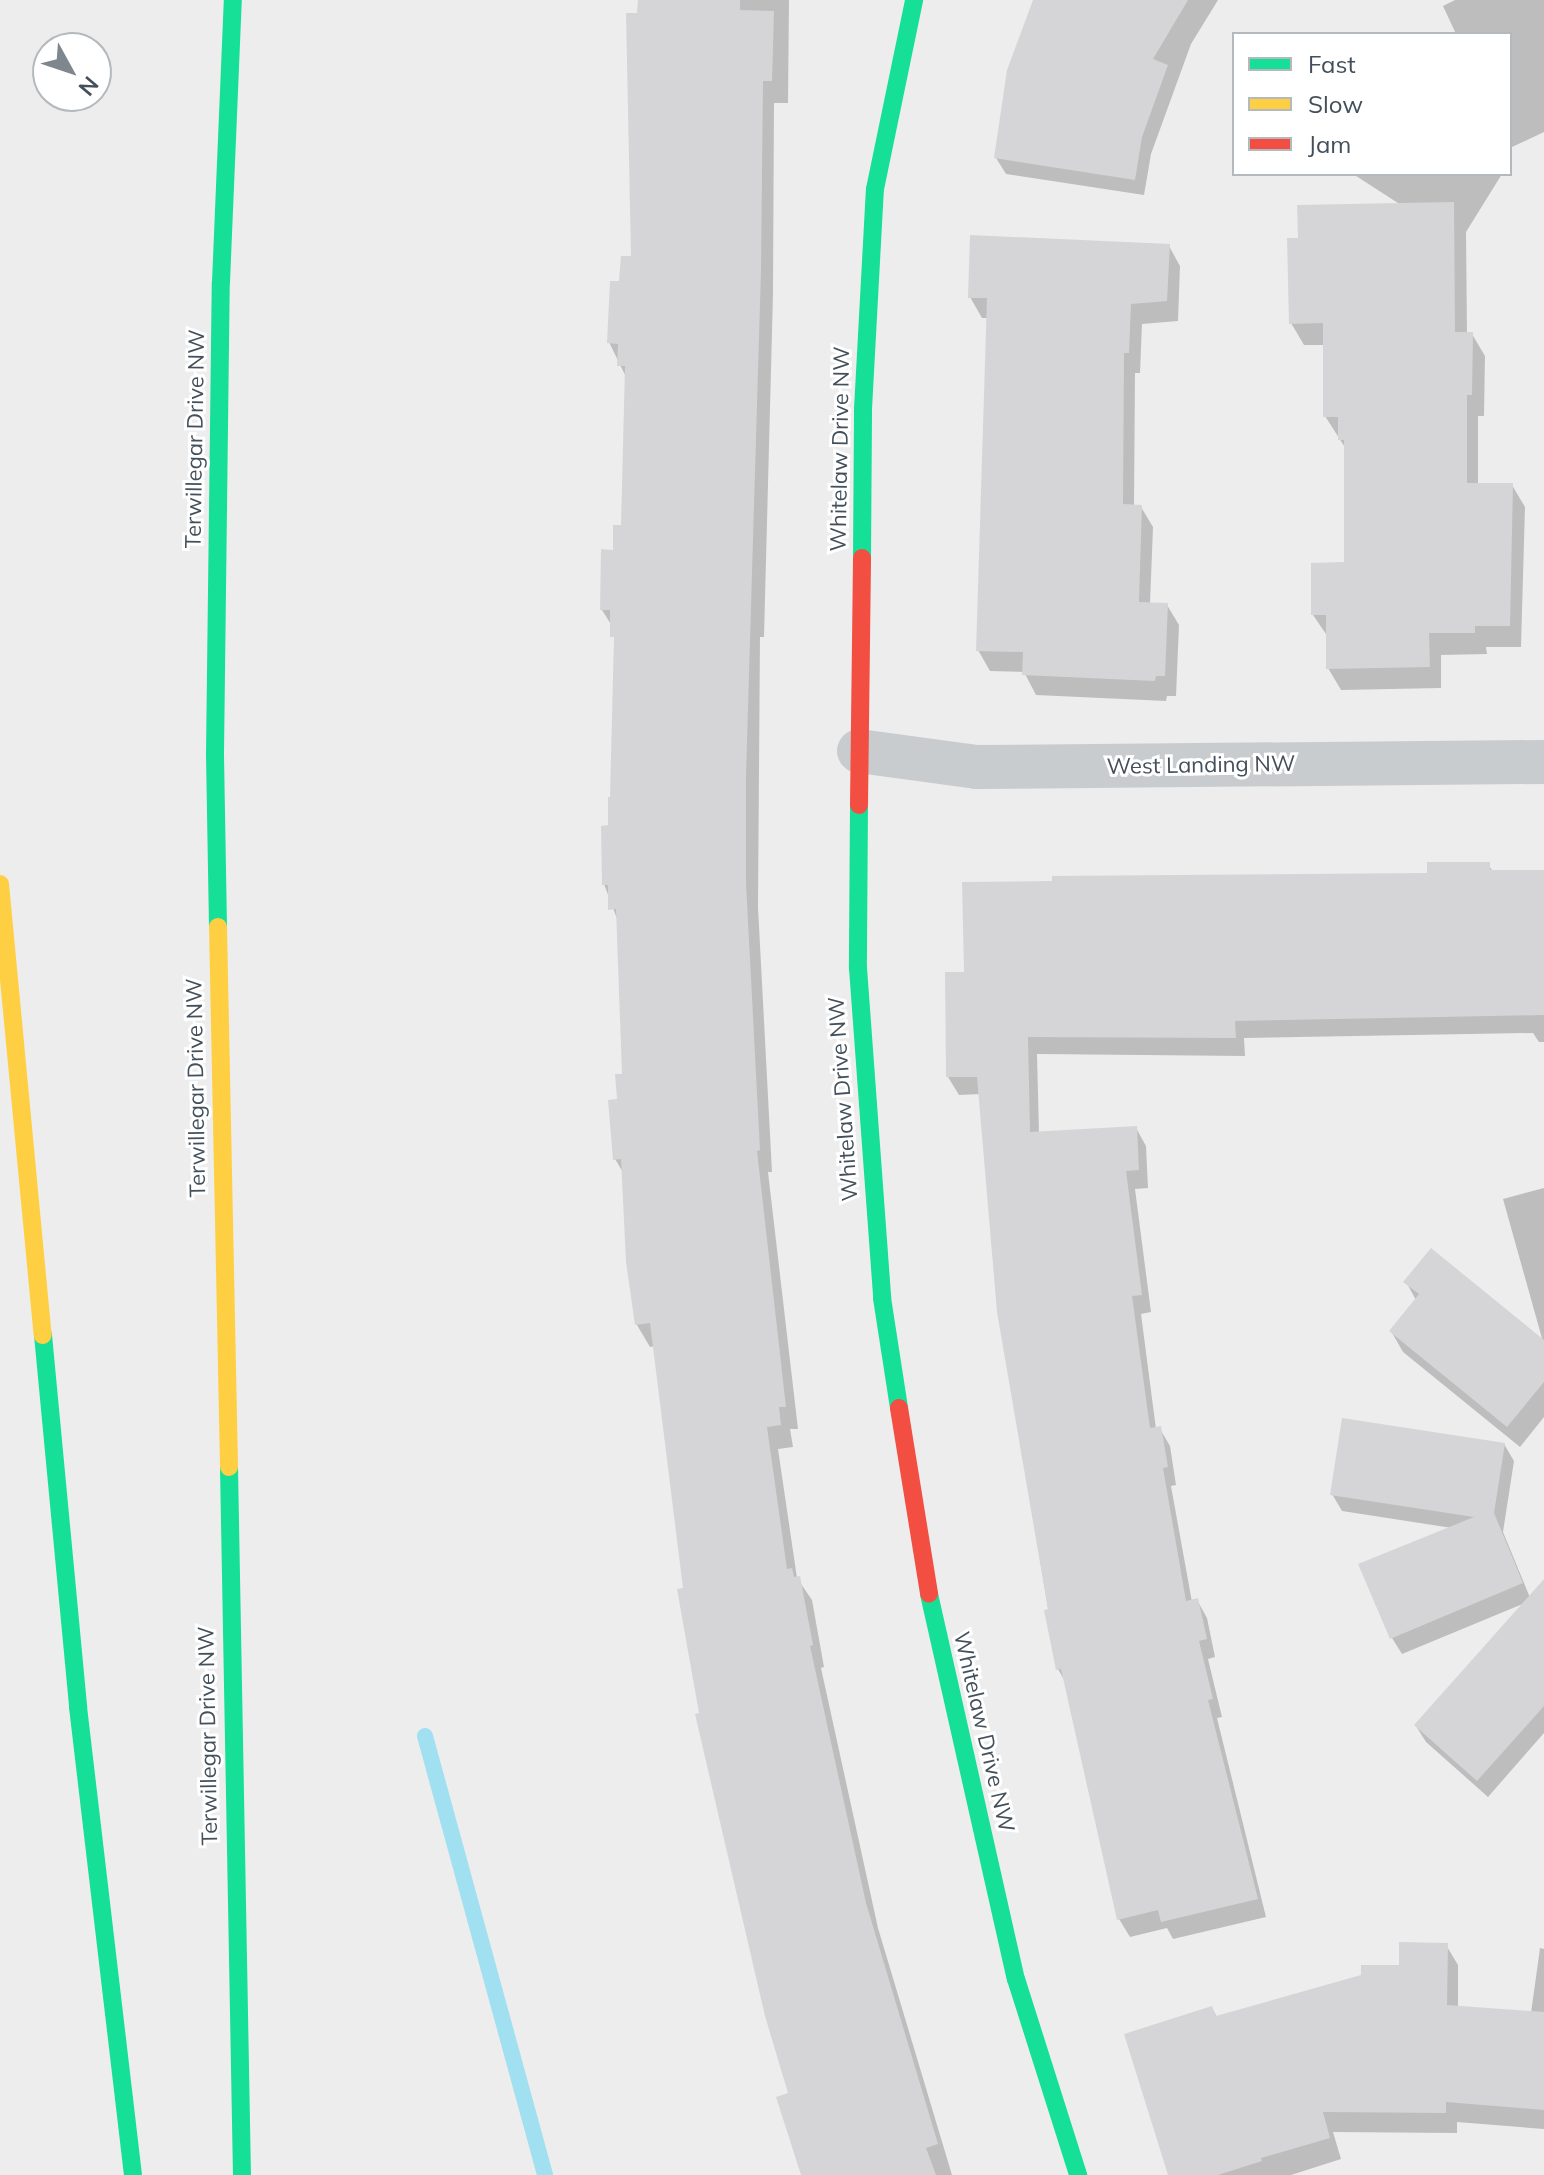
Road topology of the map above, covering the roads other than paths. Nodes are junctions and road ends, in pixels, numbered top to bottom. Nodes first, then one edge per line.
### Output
1 (233, 0) edge
2 (914, 0) edge
3 (859, 751) junction
4 (1544, 762) edge
5 (0, 884) edge
6 (133, 2175) edge
7 (242, 2175) edge
8 (1078, 2175) edge

1 - 7 main road, Terwillegar Drive NW
2 - 3 main road, Whitelaw Drive NW
3 - 4 street, West Landing NW
3 - 8 main road, Whitelaw Drive NW
5 - 6 main road

